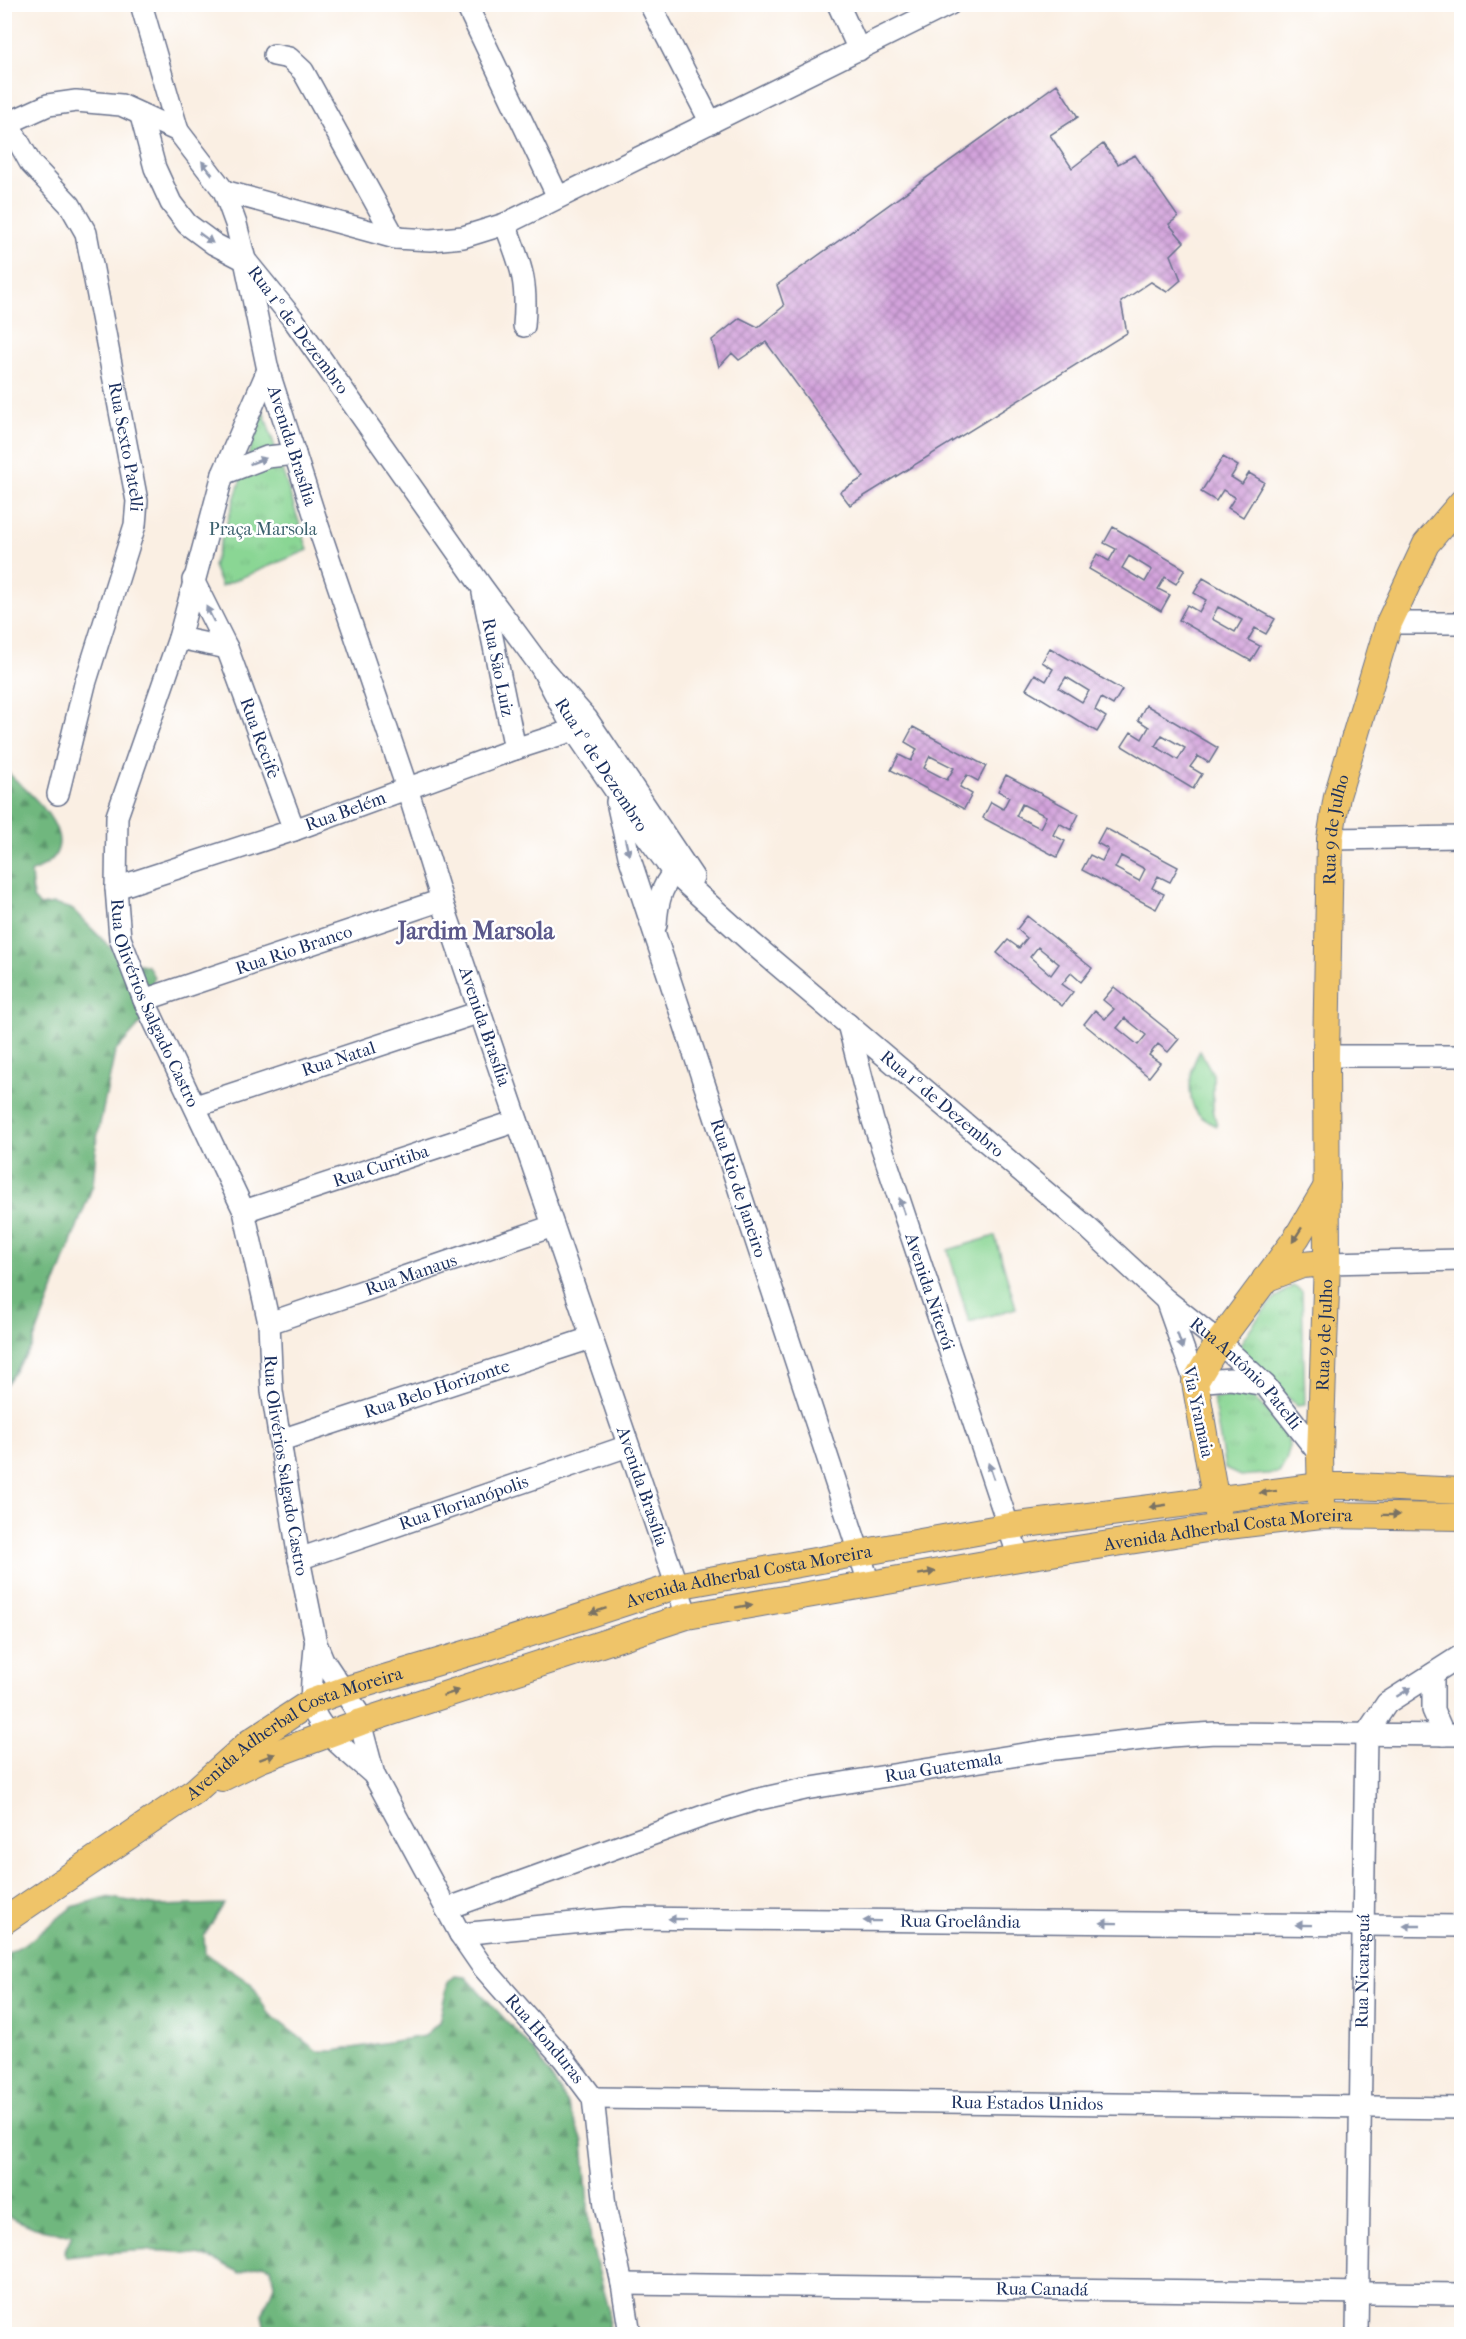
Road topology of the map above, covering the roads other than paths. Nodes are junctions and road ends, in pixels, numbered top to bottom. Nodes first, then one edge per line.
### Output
1 (141, 4) edge
2 (466, 4) edge
3 (650, 4) edge
4 (838, 4) edge
5 (950, 4) edge
6 (859, 50) junction
7 (274, 55) dead end
8 (141, 116) junction
9 (6, 123) edge
10 (711, 123) junction
11 (178, 131) junction
12 (224, 191) junction
13 (558, 197) junction
14 (505, 224) junction
15 (395, 238) junction
16 (245, 260) junction
17 (524, 326) dead end
18 (268, 369) junction
19 (296, 454) junction
20 (223, 474) junction
21 (1461, 502) edge
22 (193, 580) junction
23 (482, 586) junction
24 (1389, 623) junction
25 (1461, 623) edge
26 (179, 638) junction
27 (227, 648) junction
28 (541, 666) junction
29 (574, 729) junction
30 (515, 748) junction
31 (618, 766) junction
32 (407, 788) junction
33 (615, 790) junction
34 (58, 794) dead end
35 (294, 830) junction
36 (1461, 837) edge
37 (1330, 838) junction
38 (674, 873) junction
39 (635, 874) junction
40 (116, 888) junction
41 (442, 900) junction
42 (655, 932) junction
43 (144, 1000) junction
44 (480, 1012) junction
45 (848, 1024) junction
46 (1326, 1056) junction
47 (1461, 1056) edge
48 (196, 1106) junction
49 (517, 1121) junction
50 (1328, 1185) junction
51 (244, 1211) junction
52 (554, 1226) junction
53 (1461, 1260) edge
54 (1327, 1263) junction
55 (1265, 1279) junction
56 (1166, 1300) junction
57 (269, 1323) junction
58 (591, 1338) junction
59 (1219, 1342) junction
60 (1195, 1382) junction
61 (1265, 1385) junction
62 (281, 1440) junction
63 (628, 1446) junction
64 (1320, 1455) junction
65 (1320, 1486) junction
66 (1461, 1491) edge
67 (1216, 1499) junction
68 (1321, 1515) junction
69 (1461, 1517) edge
70 (1010, 1526) junction
71 (1220, 1527) junction
72 (859, 1552) junction
73 (1019, 1558) junction
74 (299, 1559) junction
75 (869, 1583) junction
76 (676, 1586) junction
77 (687, 1616) junction
78 (316, 1643) junction
79 (1461, 1655) edge
80 (1432, 1674) junction
81 (344, 1690) junction
82 (311, 1702) junction
83 (361, 1722) junction
84 (329, 1733) junction
85 (1365, 1734) junction
86 (1453, 1735) edge
87 (375, 1775) junction
88 (195, 1791) junction
89 (446, 1910) junction
90 (4, 1921) edge
91 (1363, 1926) junction
92 (1461, 1926) edge
93 (460, 1934) junction
94 (593, 2098) junction
95 (1361, 2106) junction
96 (1461, 2108) edge
97 (622, 2284) junction
98 (1358, 2294) junction
99 (1461, 2294) edge
100 (630, 2334) edge
101 (1357, 2334) edge

1 - 11 street
2 - 13 street
3 - 10 street
4 - 6 street
5 - 6 street
6 - 10 street
7 - 15 street
8 - 9 street
8 - 11 street
8 -> 16 street
9 - 34 street, Rua Sexto Patelli
10 - 13 street
12 -> 11 street, Rua 1º de Dezembro
12 - 15 street
12 - 16 street, Rua 1º de Dezembro
13 - 14 street
14 - 15 street
14 - 17 street
16 - 18 street, Avenida Brasília
16 - 23 street, Rua 1º de Dezembro
18 - 19 street, Avenida Brasília
18 - 20 street, Rua Olivérios Salgado Castro
20 -> 19 street
19 - 32 street, Avenida Brasília
20 - 22 street, Rua Olivérios Salgado Castro
21 - 24 main road, Rua 9 de Julho
22 - 26 street, Rua Olivérios Salgado Castro
27 -> 22 street, Rua Recife
23 - 28 street, Rua 1º de Dezembro
23 - 30 street, Rua São Luiz
24 - 25 street
24 - 37 main road, Rua 9 de Julho
26 - 27 street
26 - 40 street, Rua Olivérios Salgado Castro
27 - 35 street, Rua Recife
28 - 29 street, Rua 1º de Dezembro
28 - 31 street, Rua 1º de Dezembro
29 - 30 street, Rua Belém
29 - 31 street
29 - 33 street, Rua 1º de Dezembro
30 - 32 street, Rua Belém
31 - 38 street, Rua 1º de Dezembro
32 - 35 street, Rua Belém
32 - 41 street, Avenida Brasília
33 - 38 street, Rua 1º de Dezembro
33 -> 39 street, Rua Rio de Janeiro
35 - 40 street, Rua Belém
36 - 37 street
37 - 46 main road, Rua 9 de Julho
38 - 39 street
38 - 42 street
38 - 45 street, Rua 1º de Dezembro
39 - 42 street, Rua Rio de Janeiro
40 - 43 street, Rua Olivérios Salgado Castro
41 - 43 street, Rua Rio Branco
41 - 44 street, Avenida Brasília
42 - 72 street, Rua Rio de Janeiro
43 - 48 street, Rua Olivérios Salgado Castro
44 - 48 street, Rua Natal
44 - 49 street, Avenida Brasília
45 - 56 street, Rua 1º de Dezembro
70 -> 45 street, Avenida Niterói
46 - 47 street
46 - 50 main road, Rua 9 de Julho
48 - 51 street, Rua Olivérios Salgado Castro
49 - 51 street, Rua Curitiba
49 - 52 street, Avenida Brasília
50 - 54 main road, Rua 9 de Julho
50 -> 55 main road
51 - 57 street, Rua Olivérios Salgado Castro
52 - 57 street, Rua Manaus
52 - 58 street, Avenida Brasília
53 - 54 street
54 - 55 main road
54 - 64 main road, Rua 9 de Julho
55 - 59 main road
56 - 59 street, Rua Antônio Patelli
56 -> 60 street, Via Yramaia
57 - 62 street, Rua Olivérios Salgado Castro
58 - 62 street, Rua Belo Horizonte
58 - 63 street, Avenida Brasília
59 - 60 main road
59 - 61 street, Rua Antônio Patelli
60 - 61 street
60 - 67 main road, Via Yramaia
61 - 64 street, Rua Antônio Patelli
62 - 74 street, Rua Olivérios Salgado Castro
63 - 74 street, Rua Florianópolis
63 - 76 street, Avenida Brasília
64 - 65 main road, Rua 9 de Julho
65 - 66 main road, Avenida Adherbal Costa Moreira
65 -> 67 main road, Avenida Adherbal Costa Moreira
65 - 68 main road, Rua 9 de Julho
67 -> 70 main road, Avenida Adherbal Costa Moreira
67 - 71 main road, Via Yramaia
68 -> 69 main road, Avenida Adherbal Costa Moreira
68 - 71 main road, Avenida Adherbal Costa Moreira
70 - 72 main road, Avenida Adherbal Costa Moreira
70 - 73 street, Avenida Niterói
71 - 73 main road, Avenida Adherbal Costa Moreira
72 - 75 street, Rua Rio de Janeiro
72 - 76 main road, Avenida Adherbal Costa Moreira
75 -> 73 main road, Avenida Adherbal Costa Moreira
74 - 78 street, Rua Olivérios Salgado Castro
77 -> 75 main road, Avenida Adherbal Costa Moreira
76 - 77 street, Avenida Brasília
76 -> 81 main road, Avenida Adherbal Costa Moreira
83 -> 77 main road, Avenida Adherbal Costa Moreira
78 - 81 street
78 - 82 street
79 - 80 street
85 -> 80 street
80 - 86 street
81 - 82 main road, Avenida Adherbal Costa Moreira
81 - 83 street
82 - 84 street
82 - 88 main road, Avenida Adherbal Costa Moreira
83 - 84 main road, Avenida Adherbal Costa Moreira
83 - 87 street
84 - 87 street
88 -> 84 main road, Avenida Adherbal Costa Moreira
85 - 86 street, Rua Guatemala
85 - 89 street, Rua Guatemala
85 - 91 street, Rua Nicaraguá
87 - 89 street, Rua Honduras
88 - 90 main road
89 - 93 street, Rua Honduras
92 -> 91 street, Rua Groelândia
91 -> 93 street, Rua Groelândia
91 - 95 street, Rua Nicaraguá
93 - 94 street, Rua Honduras
94 - 95 street, Rua Estados Unidos
94 - 97 street, Rua Honduras
95 - 96 street, Rua Estados Unidos
95 - 98 street, Rua Nicaraguá
97 - 98 street, Rua Canadá
97 - 100 street, Rua Honduras
98 - 99 street, Rua Canadá
98 - 101 street, Rua Nicaraguá

